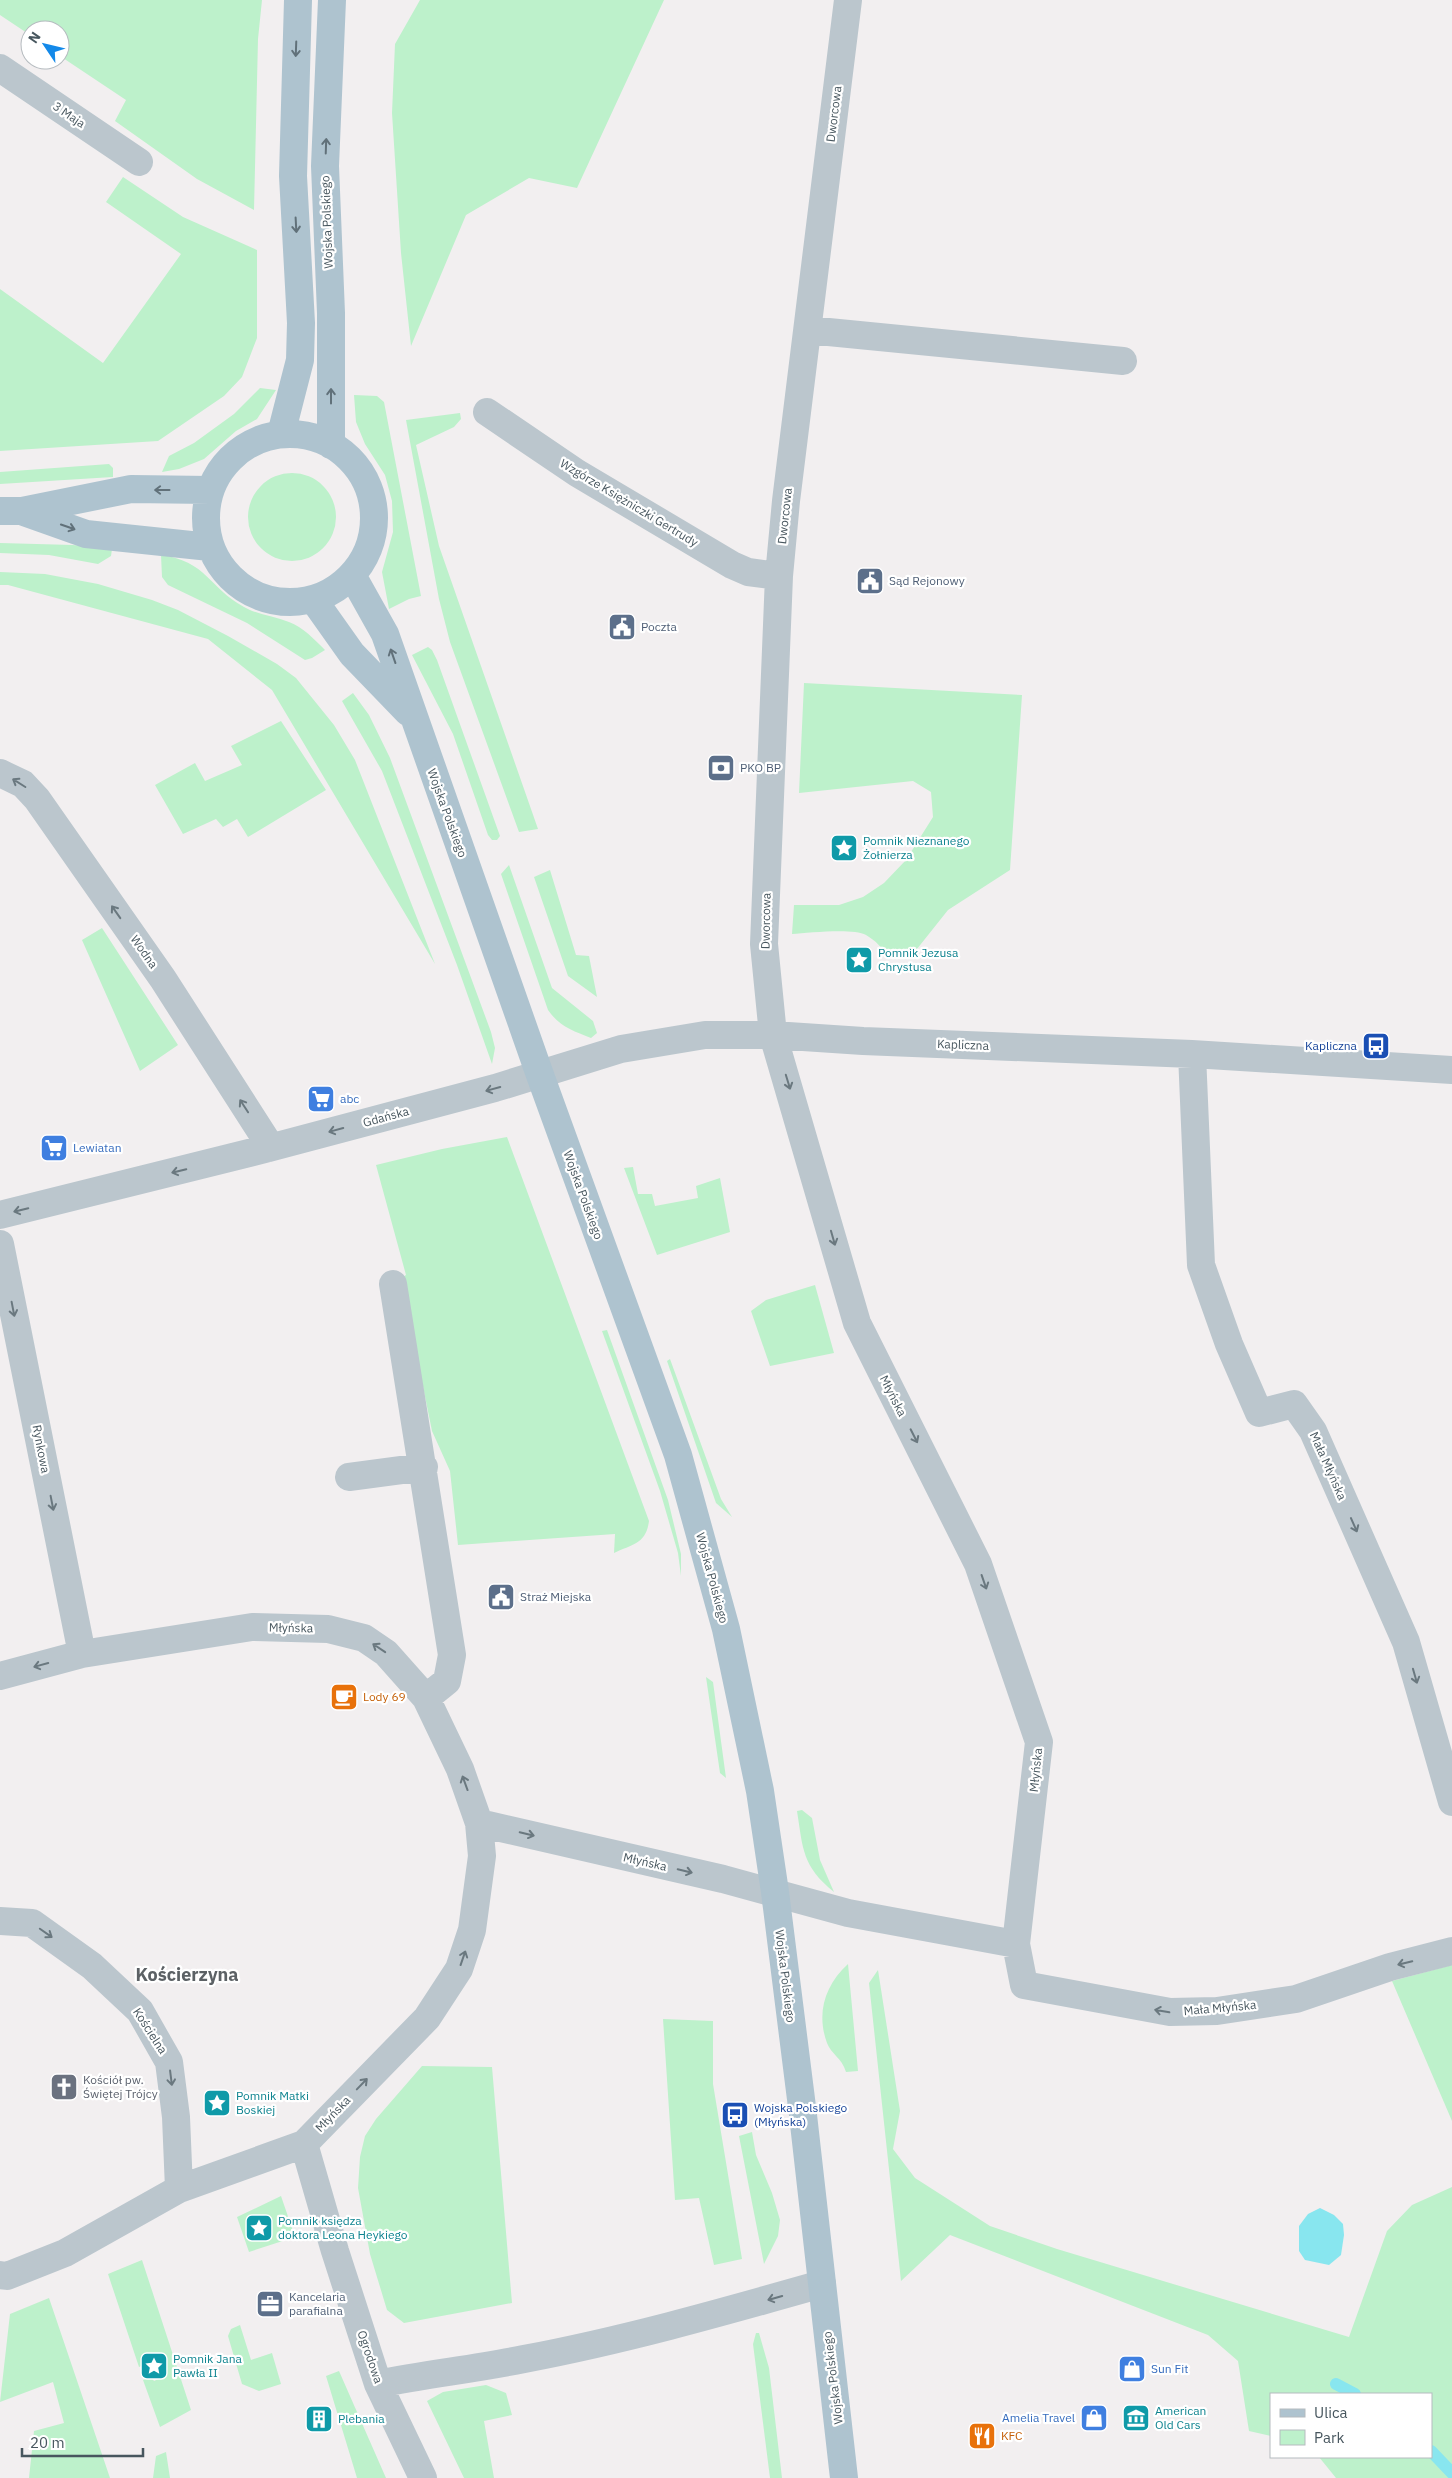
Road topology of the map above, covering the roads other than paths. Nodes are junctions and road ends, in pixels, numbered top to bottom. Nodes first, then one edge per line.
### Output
1 (298, 0) edge
2 (332, 0) edge
3 (848, 0) edge
4 (0, 68) edge
5 (139, 162) dead end
6 (808, 330) junction
7 (1123, 361) dead end
8 (486, 412) dead end
9 (282, 434) junction
10 (331, 445) junction
11 (210, 490) junction
12 (11, 511) edge
13 (210, 547) junction
14 (352, 575) junction
15 (779, 576) junction
16 (313, 599) junction
17 (414, 719) junction
18 (0, 773) edge
19 (773, 1035) junction
20 (1192, 1054) junction
21 (1452, 1070) edge
22 (540, 1075) junction
23 (269, 1148) junction
24 (0, 1215) edge
25 (0, 1244) edge
26 (392, 1284) dead end
27 (424, 1467) junction
28 (349, 1477) dead end
29 (82, 1654) junction
30 (0, 1676) edge
31 (426, 1698) junction
32 (1452, 1802) edge
33 (479, 1823) junction
34 (774, 1892) junction
35 (0, 1921) edge
36 (1016, 1944) junction
37 (1452, 1951) edge
38 (304, 2144) junction
39 (179, 2189) junction
40 (0, 2275) edge
41 (822, 2284) junction
42 (378, 2384) junction
43 (423, 2478) edge
44 (844, 2478) edge

1 -> 9 main road
10 -> 2 main road, Wojska Polskiego
3 - 6 street, Dworcowa
4 - 5 street, 3 Maja
6 - 7 street
6 - 15 street, Dworcowa
8 - 15 street, Wzgórze Księżniczki Gertrudy
9 - 10 main road
9 - 11 main road
10 - 14 main road
11 -> 12 main road
11 - 13 main road
12 -> 13 main road
13 - 16 main road
14 - 16 main road
17 -> 14 main road, Wojska Polskiego
15 - 19 street, Dworcowa
16 - 17 main road, Wojska Polskiego
17 - 22 main road, Wojska Polskiego
23 -> 18 street, Wodna
19 - 20 street, Kapliczna
19 - 22 street, Gdańska
19 -> 36 street, Młyńska
20 - 21 street, Kapliczna
20 -> 32 street, Mała Młyńska
22 -> 23 street, Gdańska
22 - 34 main road, Wojska Polskiego
23 -> 24 street, Gdańska
25 -> 29 street, Rynkowa
26 - 27 street
27 - 28 street
27 - 31 street
29 -> 30 street, Młyńska
31 -> 29 street, Młyńska
33 -> 31 street, Młyńska
33 -> 34 street, Młyńska
38 -> 33 street, Młyńska
34 - 36 street, Młyńska
34 - 41 main road, Wojska Polskiego
35 -> 39 street, Kościelna
37 -> 36 street, Mała Młyńska
38 - 39 street
38 - 42 street, Ogrodowa
39 - 40 street
41 -> 42 street
41 - 44 main road, Wojska Polskiego
42 - 43 street, Ogrodowa

